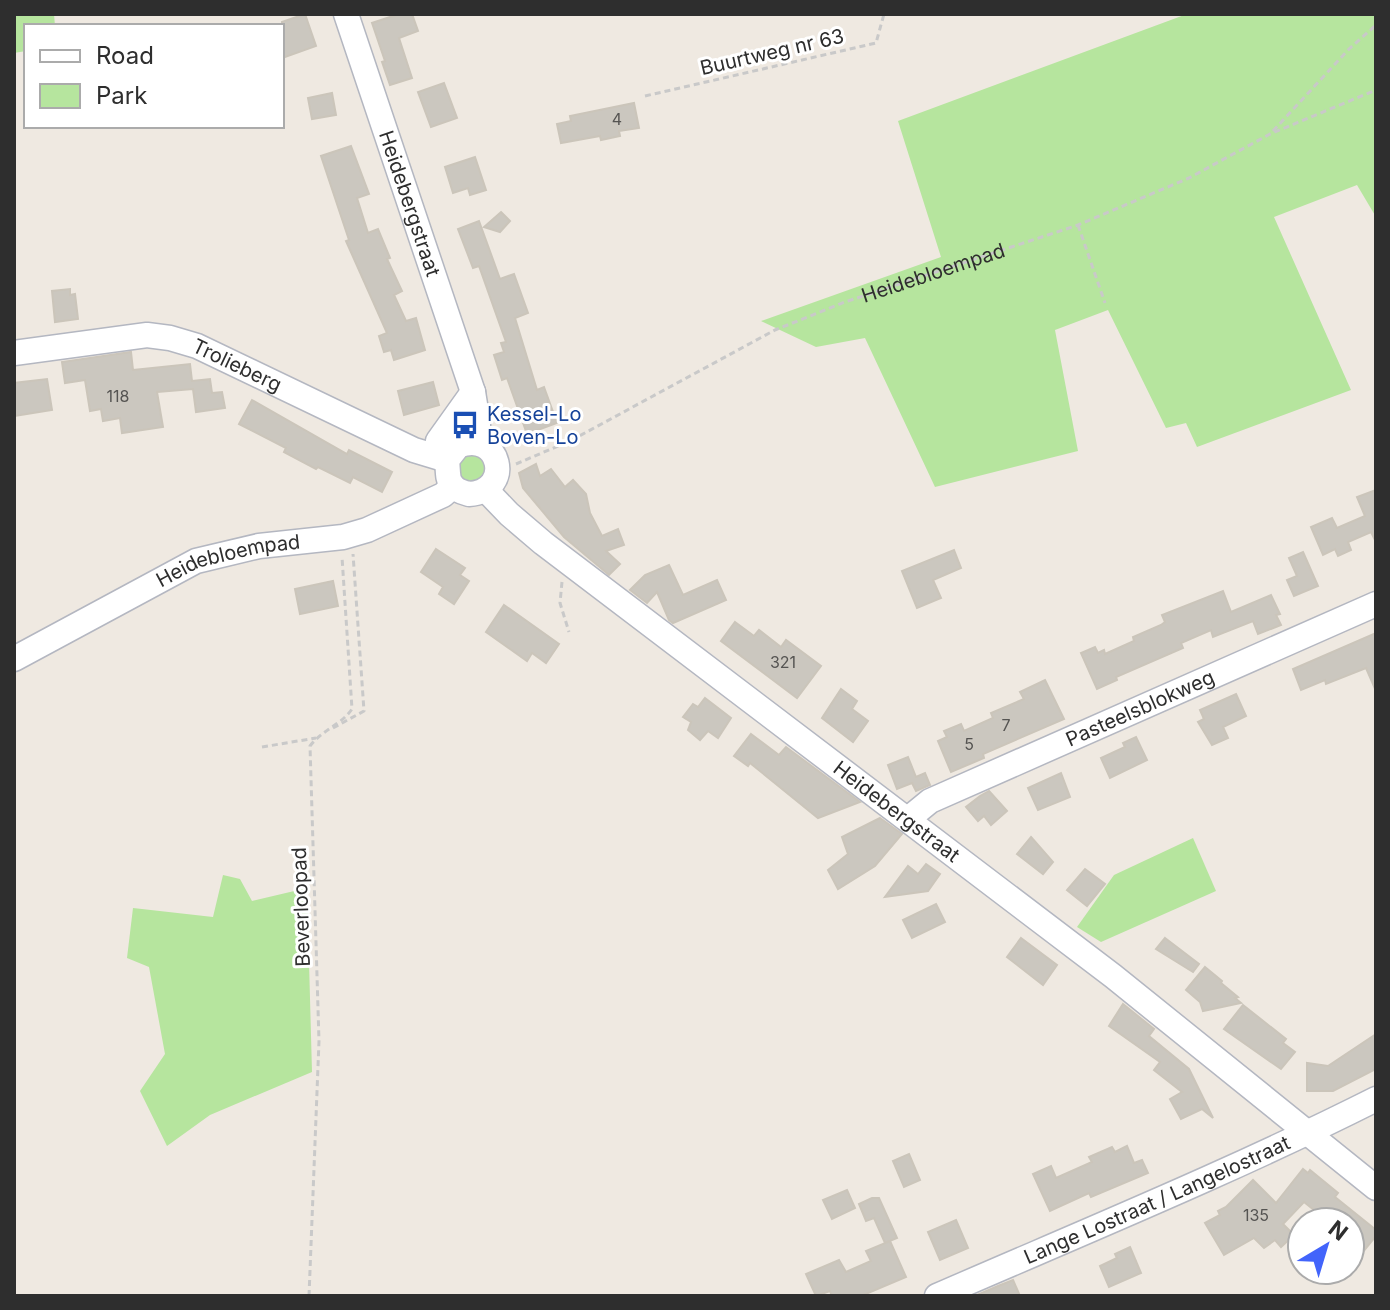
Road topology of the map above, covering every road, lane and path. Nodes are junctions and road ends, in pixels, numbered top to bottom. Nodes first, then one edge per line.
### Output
1 (346, 14) edge
2 (884, 14) edge
3 (1376, 25) edge
4 (1376, 90) edge
5 (645, 96) dead end
6 (1270, 134) junction
7 (1078, 225) junction
8 (1105, 303) dead end
9 (14, 353) edge
10 (473, 392) junction
11 (478, 443) junction
12 (447, 460) junction
13 (492, 481) junction
14 (453, 486) junction
15 (347, 535) junction
16 (569, 563) junction
17 (1376, 604) edge
18 (569, 632) dead end
19 (14, 659) edge
20 (316, 738) junction
21 (262, 747) dead end
22 (908, 819) junction
23 (1376, 1099) edge
24 (1307, 1133) junction
25 (1376, 1188) edge
26 (309, 1296) edge
27 (937, 1296) edge

1 - 10 street, Heidebergstraat
2 - 5 path, Buurtweg nr 63
3 - 6 path
4 - 6 path, Heidebloempad
6 - 7 path, Heidebloempad
7 - 8 path
7 - 13 path, Heidebloempad
9 - 12 street, Trolieberg
10 - 11 street, Heidebergstraat
10 - 12 street
11 - 12 street
11 - 13 street, Heidebergstraat
12 - 14 street
13 - 14 street
13 - 16 street, Heidebergstraat
14 - 15 street, Heidebloempad
15 - 19 street, Heidebloempad
15 - 20 path
15 - 20 path
16 - 18 path
16 - 22 street, Heidebergstraat
17 - 22 street, Pasteelsblokweg
20 - 21 path
20 - 26 path, Beverloopad
22 - 24 street, Heidebergstraat
23 - 24 street, Lange Lostraat / Langelostraat
24 - 25 street, Heidebergstraat
24 - 27 street, Lange Lostraat / Langelostraat

